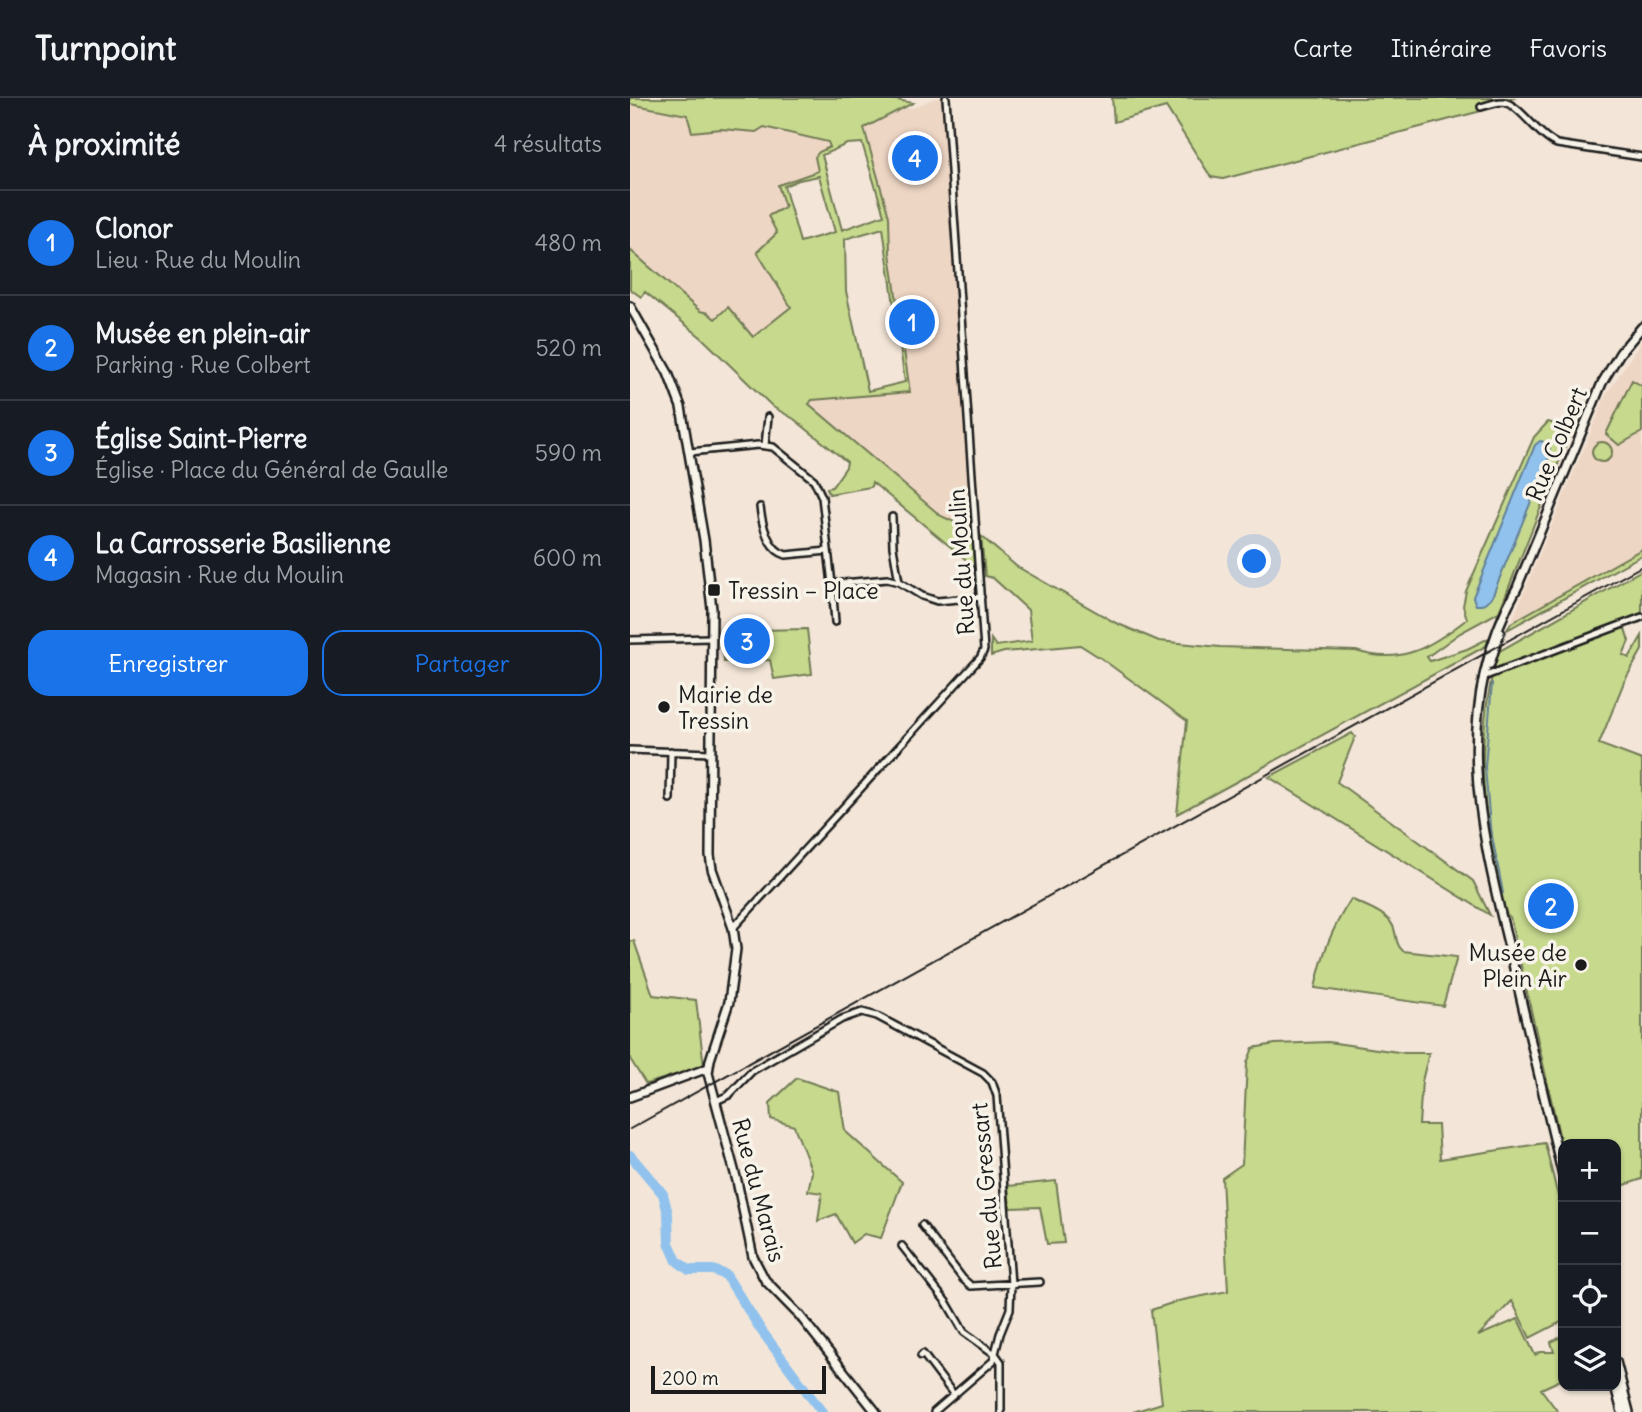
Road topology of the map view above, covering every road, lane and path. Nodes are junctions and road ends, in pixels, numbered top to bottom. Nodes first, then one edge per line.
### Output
1 (946, 98) edge
2 (1480, 107) dead end
3 (1642, 157) edge
4 (630, 306) edge
5 (639, 321) junction
6 (630, 323) edge
7 (1642, 327) edge
8 (768, 417) dead end
9 (765, 445) junction
10 (690, 452) junction
11 (760, 507) dead end
12 (892, 517) dead end
13 (828, 551) junction
14 (898, 582) junction
15 (832, 584) junction
16 (981, 597) junction
17 (1642, 618) edge
18 (835, 622) dead end
19 (711, 635) junction
20 (630, 640) edge
21 (1485, 676) junction
22 (630, 750) edge
23 (671, 751) junction
24 (710, 753) junction
25 (670, 799) dead end
26 (733, 928) junction
27 (708, 1068) junction
28 (630, 1097) edge
29 (716, 1101) junction
30 (1558, 1155) edge
31 (922, 1226) dead end
32 (902, 1246) dead end
33 (1040, 1282) dead end
34 (1011, 1284) junction
35 (996, 1355) junction
36 (921, 1356) dead end
37 (1621, 1381) edge
38 (1616, 1391) edge
39 (954, 1395) junction
40 (876, 1411) edge
41 (934, 1412) edge
42 (1001, 1412) edge
43 (1622, 1412) edge
44 (1629, 1412) edge

1 - 16 street, Rue du Moulin
2 - 3 street
4 - 5 street
5 - 6 street
5 - 10 street
7 - 21 street, Rue Colbert
8 - 9 street
9 - 10 street
9 - 13 street
10 - 19 street
11 - 13 street
12 - 14 street
13 - 15 street
14 - 15 street
14 - 16 street
15 - 18 street
16 - 26 street, Rue du Moulin
17 - 21 street
19 - 20 street
19 - 24 street
21 - 30 street, Rue Colbert
22 - 23 street
23 - 24 street
23 - 25 street
24 - 26 street
26 - 27 street
27 - 28 street
27 - 29 street, Rue du Marais
29 - 34 street, Rue du Gressart
29 - 40 street, Rue du Marais
31 - 34 street
32 - 35 street
33 - 34 street
34 - 35 street, Rue du Gressart
35 - 39 street, Rue du Gressart
35 - 42 street
36 - 39 street
37 - 44 street
38 - 43 street
39 - 41 street, Rue du Gressart

